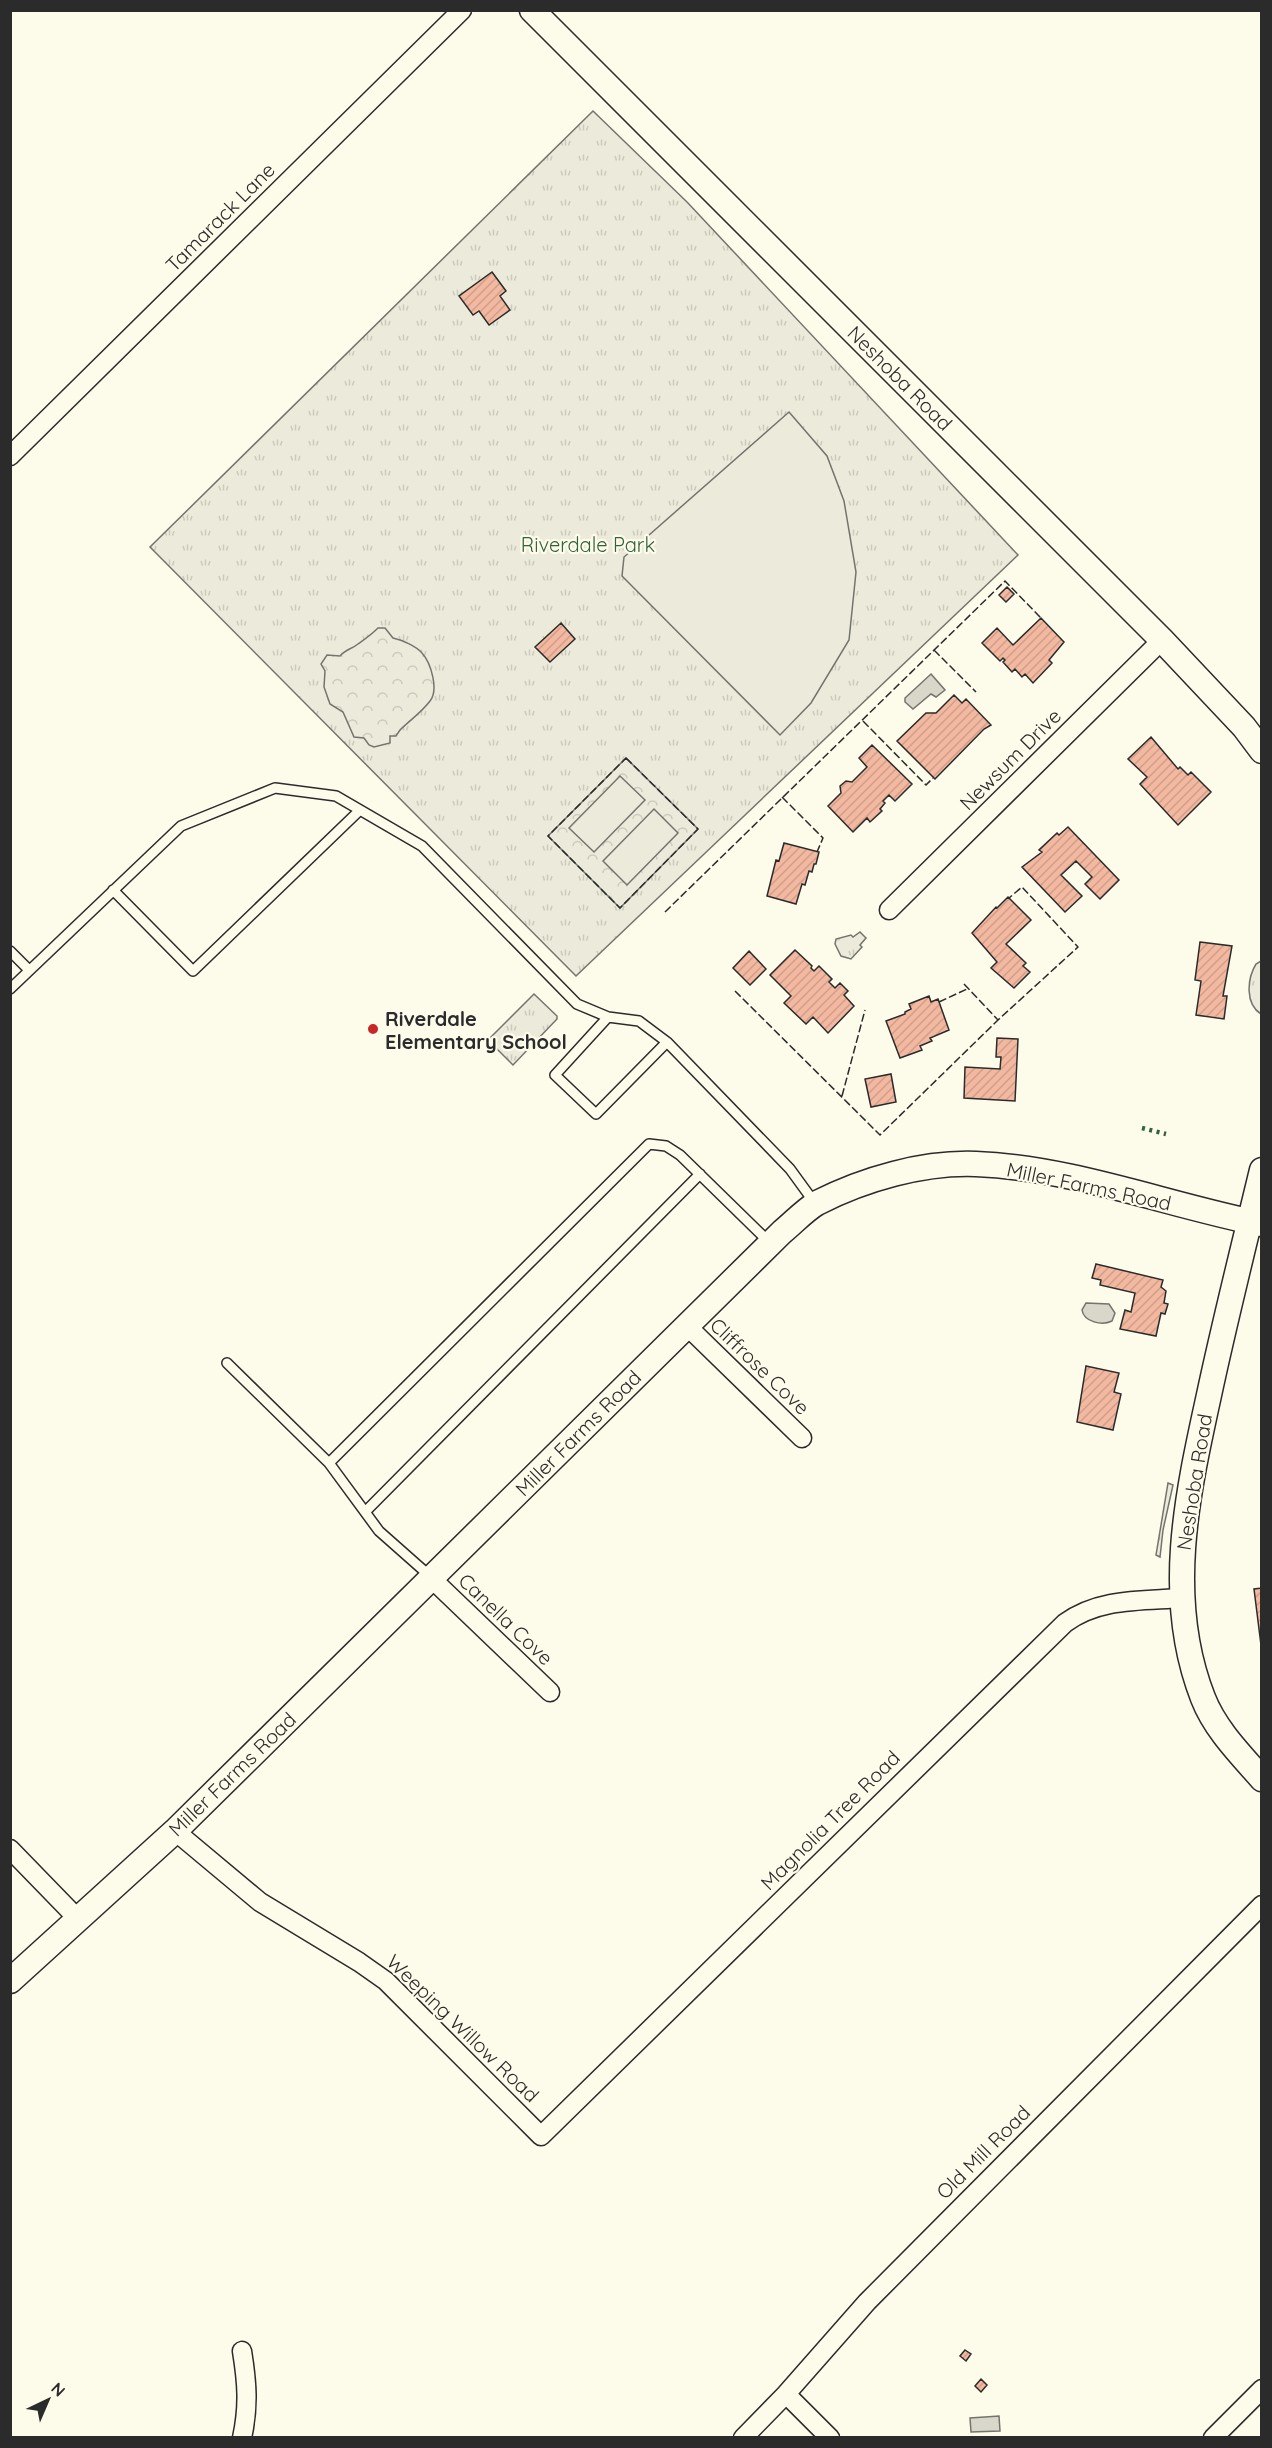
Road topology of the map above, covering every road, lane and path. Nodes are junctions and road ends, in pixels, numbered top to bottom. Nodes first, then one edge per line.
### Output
1 (462, 10) edge
2 (532, 10) edge
3 (10, 456) edge
4 (1162, 640) junction
5 (1262, 751) edge
6 (360, 810) junction
7 (113, 890) junction
8 (890, 910) dead end
9 (10, 951) edge
10 (29, 970) junction
11 (10, 989) edge
12 (608, 1017) junction
13 (667, 1042) junction
14 (1262, 1170) edge
15 (700, 1174) junction
16 (816, 1204) junction
17 (1256, 1223) edge
18 (770, 1244) junction
19 (687, 1326) junction
20 (227, 1363) dead end
21 (802, 1438) dead end
22 (329, 1463) junction
23 (365, 1512) junction
24 (432, 1578) junction
25 (1182, 1598) junction
26 (550, 1692) dead end
27 (1262, 1779) edge
28 (175, 1831) junction
29 (10, 1849) edge
30 (1262, 1905) edge
31 (77, 1918) junction
32 (10, 1981) edge
33 (541, 2136) joint
34 (242, 2351) dead end
35 (1262, 2389) edge
36 (786, 2394) junction
37 (242, 2438) edge
38 (743, 2438) edge
39 (830, 2438) edge
40 (1213, 2438) edge

1 - 3 street, Tamarack Lane
2 - 4 street, Neshoba Road
4 - 5 street, Neshoba Road
4 - 8 street, Newsum Drive
6 - 7 lane
6 - 7 lane
6 - 12 lane
7 - 10 lane
9 - 10 lane
10 - 11 lane
12 - 13 lane
12 - 13 lane
13 - 16 lane
14 - 17 street, Neshoba Road
15 - 18 lane
15 - 22 lane
15 - 23 lane
16 - 17 street, Miller Farms Road
16 - 18 street, Miller Farms Road
17 - 25 street, Neshoba Road
18 - 19 street, Miller Farms Road
19 - 21 street, Cliffrose Cove
19 - 24 street, Miller Farms Road
20 - 22 lane
22 - 23 lane
23 - 24 lane
24 - 26 street, Canella Cove
24 - 28 street, Miller Farms Road
25 - 27 street, Neshoba Road
25 - 33 street, Magnolia Tree Road
28 - 31 street, Miller Farms Road
28 - 33 street, Weeping Willow Road
29 - 31 street
30 - 36 street, Old Mill Road
31 - 32 street, Miller Farms Road
34 - 37 street
35 - 40 street
36 - 38 street, Old Mill Road
36 - 39 street

